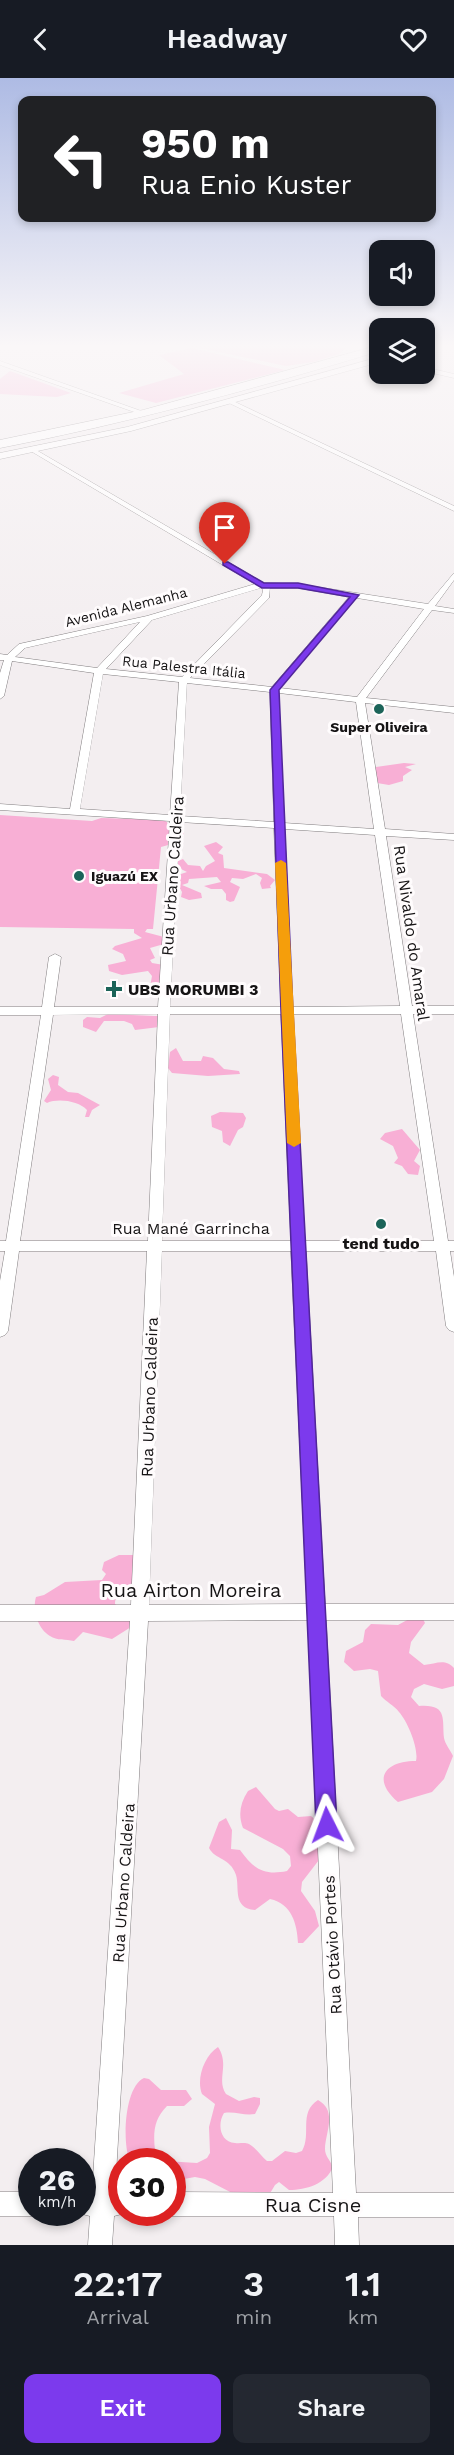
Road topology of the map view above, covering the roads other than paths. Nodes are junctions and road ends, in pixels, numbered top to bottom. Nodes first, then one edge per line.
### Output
1 (45, 446) edge
2 (323, 446) edge
3 (31, 449) junction
4 (0, 456) edge
5 (454, 509) edge
6 (454, 575) edge
7 (262, 585) junction
8 (355, 595) junction
9 (432, 607) junction
10 (454, 611) edge
11 (149, 618) junction
12 (7, 660) edge
13 (99, 671) junction
14 (183, 681) junction
15 (274, 690) junction
16 (0, 696) edge
17 (360, 699) junction
18 (453, 708) edge
19 (454, 721) edge
20 (0, 807) edge
21 (74, 812) junction
22 (176, 820) junction
23 (279, 826) junction
24 (381, 832) junction
25 (454, 837) edge
26 (55, 957) dead end
27 (48, 1010) junction
28 (407, 1010) junction
29 (454, 1010) edge
30 (0, 1011) edge
31 (164, 1011) junction
32 (287, 1011) junction
33 (155, 1245) junction
34 (7, 1246) edge
35 (299, 1246) junction
36 (448, 1246) edge
37 (454, 1326) edge
38 (0, 1331) edge
39 (140, 1612) junction
40 (316, 1612) junction
41 (454, 1612) edge
42 (0, 1613) edge
43 (0, 2204) edge
44 (18, 2204) edge
45 (102, 2204) edge
46 (186, 2204) edge
47 (345, 2205) junction
48 (454, 2205) edge
49 (100, 2245) edge
50 (346, 2245) edge

1 - 3 street
2 - 5 street
3 - 4 street
3 - 7 street
6 - 9 street
7 - 8 street
7 - 11 street, Avenida Alemanha
7 - 14 street
8 - 9 street
8 - 15 street
9 - 10 street
9 - 17 street
11 - 12 street, Avenida Alemanha
11 - 13 street
12 - 13 street, Rua Palestra Itália
12 - 16 street
13 - 14 street, Rua Palestra Itália
13 - 21 street
14 - 15 street, Rua Palestra Itália
14 - 22 street, Rua Urbano Caldeira
15 - 17 street, Rua Palestra Itália
15 - 23 street, Rua Otávio Portes
17 - 18 street, Rua Palestra Itália
17 - 24 street, Rua Nivaldo do Amaral
18 - 19 street
20 - 21 street
21 - 22 street
22 - 23 street
22 - 31 street, Rua Urbano Caldeira
23 - 24 street
23 - 32 street, Rua Otávio Portes
24 - 25 street
24 - 28 street, Rua Nivaldo do Amaral
26 - 27 street
27 - 30 street
27 - 31 street
27 - 34 street
28 - 29 street
28 - 32 street
28 - 36 street, Rua Nivaldo do Amaral
31 - 32 street
31 - 33 street, Rua Urbano Caldeira
32 - 35 street, Rua Otávio Portes
33 - 34 street, Rua Mané Garrincha
33 - 35 street, Rua Mané Garrincha
33 - 39 street, Rua Urbano Caldeira
34 - 38 street
35 - 36 street, Rua Mané Garrincha
35 - 40 street, Rua Otávio Portes
36 - 37 street, Rua Nivaldo do Amaral
39 - 40 street, Rua Airton Moreira
39 - 42 street, Rua Airton Moreira
39 - 45 street, Rua Urbano Caldeira
40 - 41 street, Rua Airton Moreira
40 - 47 street, Rua Otávio Portes
43 - 44 street
45 - 49 street, Rua Urbano Caldeira
46 - 47 street, Rua Cisne
47 - 48 street, Rua Cisne
47 - 50 street, Rua Otávio Portes

